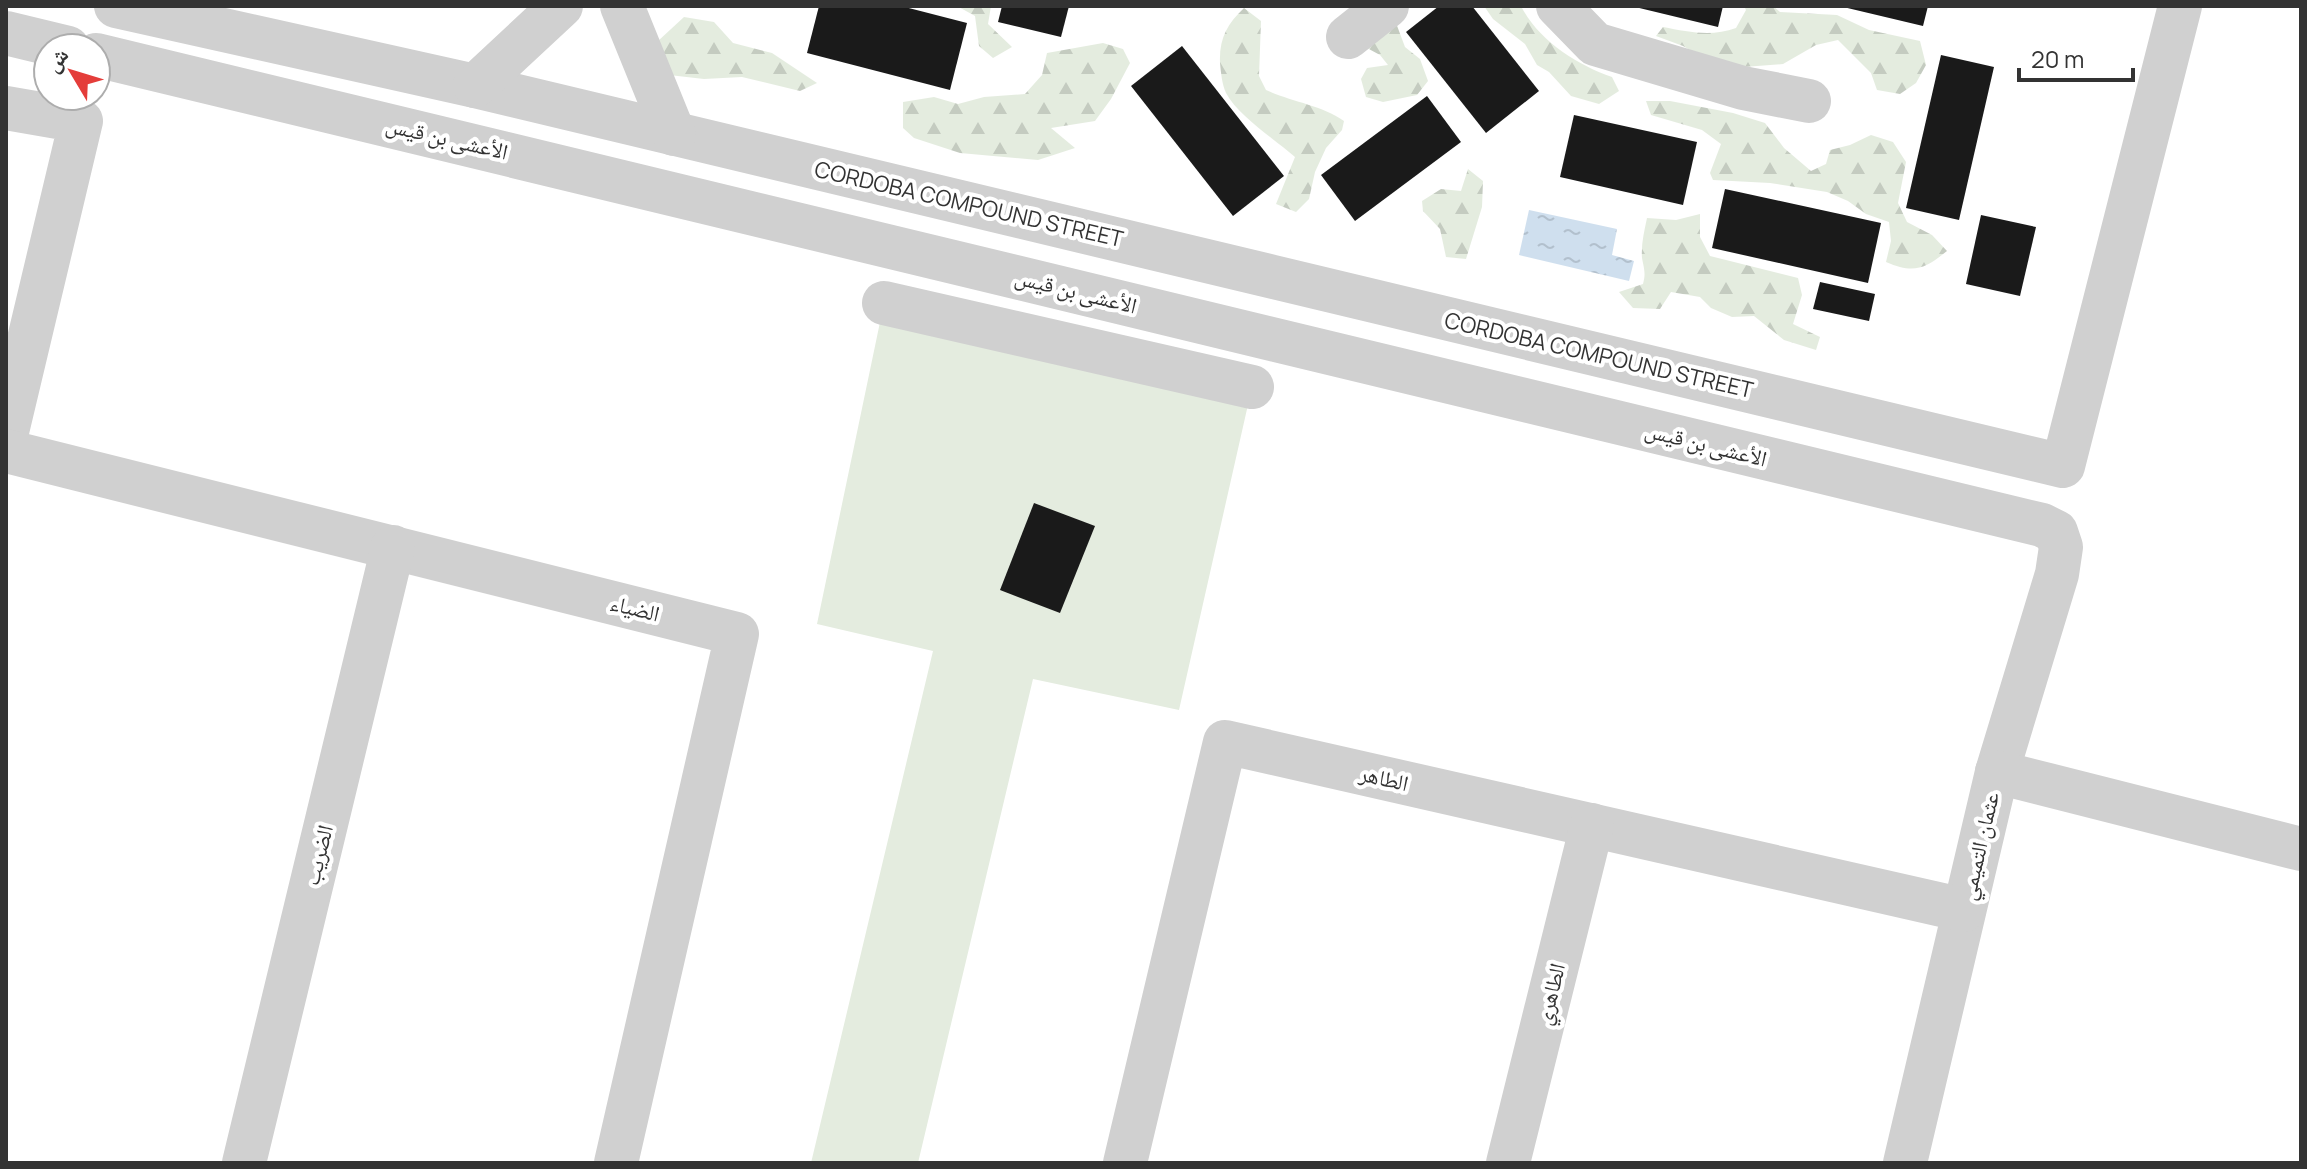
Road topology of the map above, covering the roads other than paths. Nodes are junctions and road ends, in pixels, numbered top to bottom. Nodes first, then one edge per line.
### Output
1 (116, 6) edge
2 (561, 6) edge
3 (622, 6) edge
4 (1387, 6) edge
5 (1558, 6) edge
6 (2180, 6) edge
7 (6, 33) edge
8 (1348, 37) dead end
9 (32, 39) edge
10 (112, 59) edge
11 (475, 86) junction
12 (1809, 101) dead end
13 (6, 108) edge
14 (674, 134) junction
15 (884, 303) dead end
16 (1252, 387) dead end
17 (6, 436) edge
18 (6, 451) edge
19 (2056, 532) joint
20 (393, 547) junction
21 (1997, 772) junction
22 (1592, 825) junction
23 (2301, 849) edge
24 (1964, 910) junction
25 (244, 1163) edge
26 (616, 1163) edge
27 (1125, 1163) edge
28 (1508, 1163) edge
29 (1905, 1163) edge

1 - 11 street, CORDOBA COMPOUND STREET
2 - 11 street
3 - 14 street
4 - 8 street
5 - 12 street
6 - 14 street, CORDOBA COMPOUND STREET
7 - 9 street
10 - 19 street, الأعشى بن قيس
11 - 14 street, CORDOBA COMPOUND STREET
13 - 17 street
15 - 16 street
18 - 20 street, الضياء
19 - 21 street, عثمان التميمي
20 - 25 street, الضريب
20 - 26 street, الضياء
21 - 23 street
21 - 24 street, عثمان التميمي
22 - 24 street, الطاهر
22 - 27 street, الطاهر
22 - 28 street, الطاهري
24 - 29 street, عثمان التميمي

